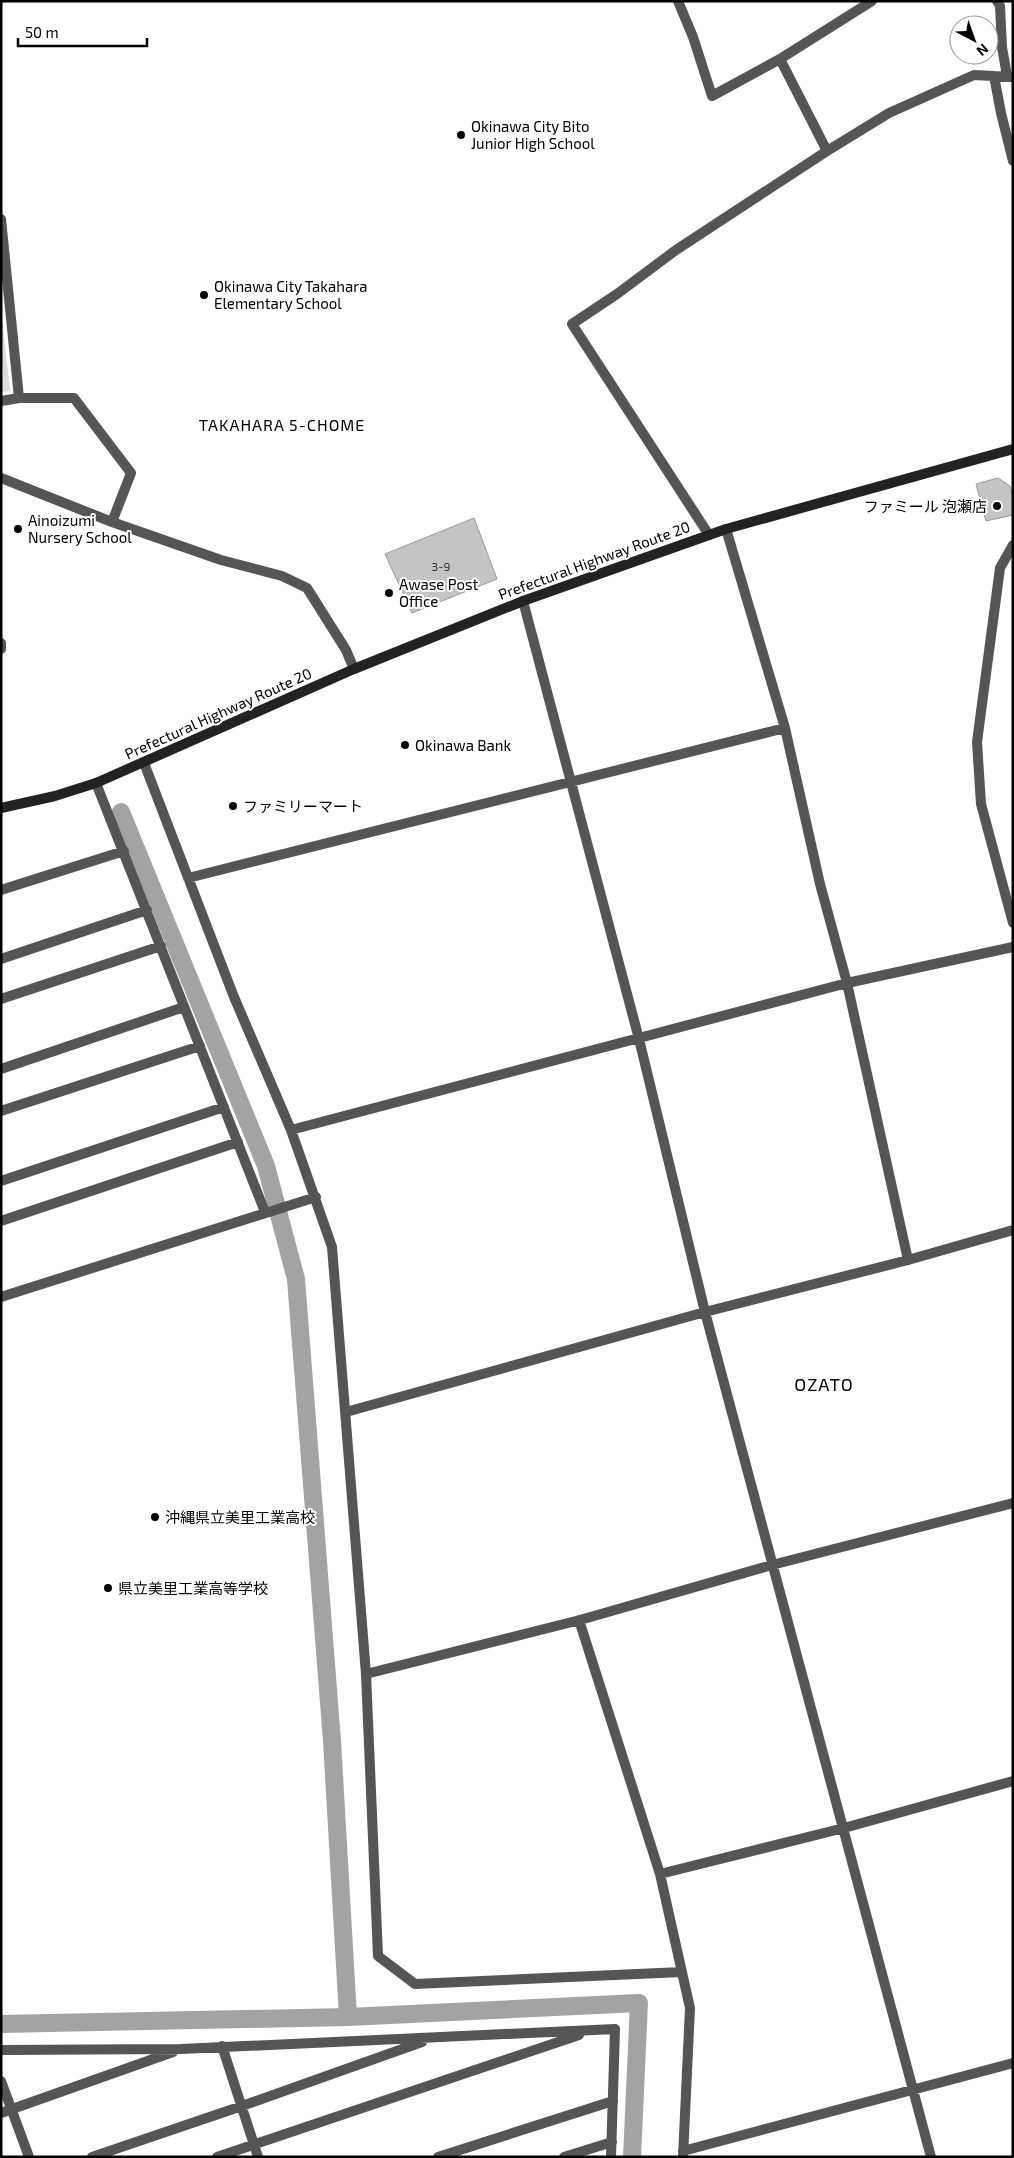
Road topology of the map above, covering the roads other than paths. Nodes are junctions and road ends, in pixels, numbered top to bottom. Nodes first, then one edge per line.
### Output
1 (678, 1) edge
2 (872, 1) edge
3 (998, 1) edge
4 (780, 60) junction
5 (994, 76) junction
6 (1010, 76) edge
7 (827, 151) junction
8 (1013, 161) edge
9 (1, 219) edge
10 (19, 398) junction
11 (1, 401) edge
12 (1013, 449) edge
13 (1, 478) edge
14 (112, 522) junction
15 (726, 529) junction
16 (709, 535) junction
17 (1013, 545) edge
18 (523, 601) junction
19 (1, 644) edge
20 (1, 649) edge
21 (354, 669) junction
22 (785, 728) junction
23 (144, 763) junction
24 (570, 781) junction
25 (96, 783) junction
26 (1, 808) edge
27 (124, 851) junction
28 (188, 878) junction
29 (1, 890) edge
30 (147, 910) junction
31 (1013, 924) edge
32 (161, 946) junction
33 (1013, 947) edge
34 (1, 959) edge
35 (847, 983) junction
36 (1, 999) edge
37 (184, 1007) junction
38 (639, 1040) junction
39 (200, 1046) junction
40 (1, 1069) edge
41 (224, 1107) junction
42 (1, 1111) edge
43 (291, 1130) junction
44 (238, 1142) junction
45 (1, 1181) edge
46 (316, 1197) junction
47 (265, 1212) junction
48 (1, 1221) edge
49 (1013, 1230) edge
50 (908, 1260) junction
51 (1, 1297) edge
52 (705, 1312) junction
53 (346, 1412) junction
54 (1013, 1503) edge
55 (772, 1565) junction
56 (580, 1620) junction
57 (366, 1674) junction
58 (1013, 1780) edge
59 (844, 1828) junction
60 (660, 1874) junction
61 (682, 1972) junction
62 (592, 2030) junction
63 (432, 2038) junction
64 (222, 2046) junction
65 (181, 2049) junction
66 (1, 2050) edge
67 (1013, 2063) edge
68 (1, 2081) edge
69 (914, 2089) junction
70 (613, 2101) junction
71 (242, 2106) junction
72 (6, 2111) edge
73 (612, 2142) junction
74 (254, 2145) junction
75 (683, 2154) edge
76 (29, 2157) edge
77 (92, 2157) edge
78 (217, 2157) edge
79 (258, 2157) edge
80 (438, 2157) edge
81 (564, 2157) edge
82 (611, 2157) edge
83 (932, 2157) edge

1 - 4 street
2 - 4 street
3 - 6 street
4 - 7 street
5 - 6 street
5 - 7 street
5 - 8 street
7 - 16 street
9 - 10 street
10 - 11 street
10 - 14 street
12 - 15 main road, Prefectural Highway Route 20
13 - 14 street
14 - 21 street
15 - 16 main road, Prefectural Highway Route 20
15 - 22 street
16 - 18 main road, Prefectural Highway Route 20
17 - 31 street
18 - 21 main road, Prefectural Highway Route 20
18 - 24 street
19 - 20 street
21 - 23 main road, Prefectural Highway Route 20
22 - 24 street
22 - 35 street
23 - 25 main road, Prefectural Highway Route 20
23 - 28 street
24 - 28 street
24 - 38 street
25 - 26 main road, Prefectural Highway Route 20
25 - 27 street
27 - 29 street
27 - 30 street
28 - 43 street
30 - 32 street
30 - 34 street
32 - 36 street
32 - 37 street
33 - 35 street
35 - 38 street
35 - 50 street
37 - 39 street
37 - 40 street
38 - 43 street
38 - 52 street
39 - 41 street
39 - 42 street
41 - 44 street
41 - 45 street
43 - 46 street
44 - 47 street
44 - 48 street
46 - 47 street
46 - 53 street
47 - 51 street
49 - 50 street
50 - 52 street
52 - 53 street
52 - 55 street
53 - 57 street
54 - 55 street
55 - 56 street
55 - 59 street
56 - 57 street
56 - 60 street
57 - 61 street
58 - 59 street
59 - 60 street
59 - 69 street
60 - 61 street
61 - 75 street
62 - 63 street
62 - 70 street
62 - 74 street
63 - 64 street
63 - 71 street
64 - 65 street
64 - 71 street
65 - 66 street
65 - 72 street
67 - 69 street
68 - 72 street
69 - 75 street
69 - 83 street
70 - 73 street
70 - 80 street
71 - 74 street
71 - 77 street
72 - 76 street
73 - 81 street
73 - 82 street
74 - 78 street
74 - 79 street

